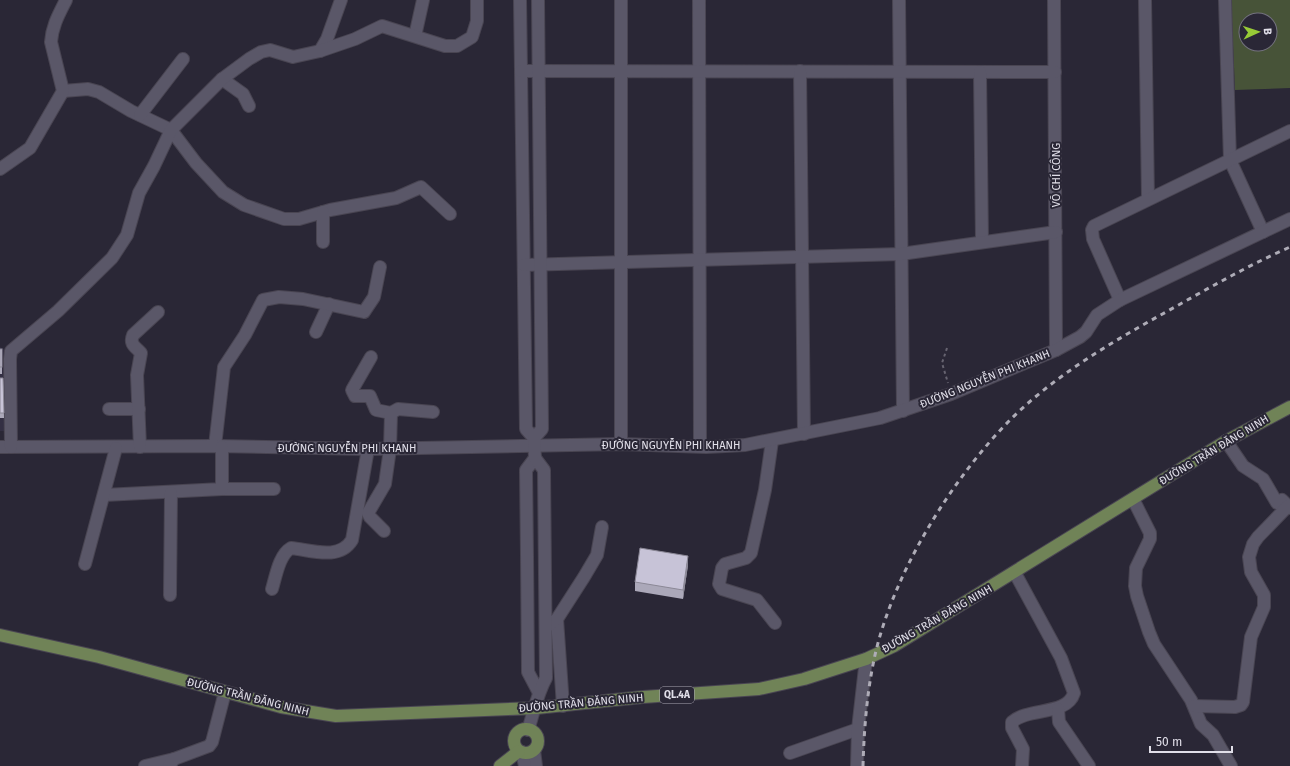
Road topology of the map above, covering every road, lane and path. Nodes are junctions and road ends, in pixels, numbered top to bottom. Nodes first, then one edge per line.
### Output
1 (66, 0) edge
2 (341, 0) edge
3 (423, 0) edge
4 (477, 0) edge
5 (520, 0) edge
6 (538, 0) edge
7 (621, 0) edge
8 (700, 0) edge
9 (899, 0) edge
10 (1054, 0) edge
11 (1145, 0) edge
12 (1225, 0) edge
13 (415, 36) junction
14 (320, 51) junction
15 (183, 59) dead end
16 (539, 70) junction
17 (521, 71) junction
18 (621, 71) junction
19 (699, 71) junction
20 (800, 71) junction
21 (900, 71) junction
22 (980, 72) junction
23 (1055, 72) junction
24 (222, 80) junction
25 (63, 91) junction
26 (248, 106) dead end
27 (140, 114) junction
28 (171, 130) junction
29 (1290, 131) edge
30 (1230, 160) junction
31 (0, 169) edge
32 (1148, 199) junction
33 (323, 212) junction
34 (450, 214) dead end
35 (1290, 219) edge
36 (1056, 232) junction
37 (1263, 232) junction
38 (323, 242) dead end
39 (982, 242) junction
40 (901, 254) junction
41 (802, 257) junction
42 (700, 260) junction
43 (621, 263) junction
44 (524, 265) junction
45 (542, 265) junction
46 (380, 267) dead end
47 (1120, 300) junction
48 (329, 304) junction
49 (158, 312) dead end
50 (316, 332) dead end
51 (946, 348) dead end
52 (1056, 350) junction
53 (371, 357) dead end
54 (951, 394) junction
55 (1290, 407) edge
56 (109, 409) dead end
57 (139, 409) junction
58 (903, 411) junction
59 (433, 412) dead end
60 (391, 413) junction
61 (804, 434) junction
62 (772, 441) junction
63 (1226, 441) junction
64 (621, 444) junction
65 (219, 446) junction
66 (700, 446) junction
67 (5, 447) edge
68 (140, 447) junction
69 (116, 448) junction
70 (535, 448) junction
71 (368, 449) junction
72 (390, 449) junction
73 (222, 489) junction
74 (274, 489) dead end
75 (171, 493) junction
76 (104, 495) junction
77 (1133, 499) junction
78 (1288, 502) edge
79 (602, 527) dead end
80 (384, 532) dead end
81 (85, 564) dead end
82 (1015, 573) junction
83 (272, 589) dead end
84 (170, 595) dead end
85 (557, 619) junction
86 (775, 623) dead end
87 (546, 627) junction
88 (0, 635) edge
89 (866, 659) junction
90 (538, 691) junction
91 (225, 692) junction
92 (563, 706) junction
93 (1194, 706) junction
94 (536, 708) junction
95 (1058, 709) junction
96 (528, 730) junction
97 (858, 730) junction
98 (525, 751) junction
99 (790, 753) dead end
100 (172, 763) edge
101 (145, 766) edge
102 (500, 766) edge
103 (525, 766) edge
104 (536, 766) edge
105 (857, 766) edge
106 (1022, 766) edge
107 (1089, 766) edge
108 (1230, 766) edge

1 - 25 street
2 - 14 street
3 - 13 street
4 - 13 street
5 - 17 street
6 - 16 street
7 - 18 street
8 - 19 street
9 - 21 street
10 - 23 street, VÕ CHÍ CÔNG
11 - 32 street
12 - 30 street
13 - 14 street
14 - 24 street
15 - 27 street
16 - 17 street
16 - 18 street
16 - 45 street
17 - 44 street
18 - 19 street
18 - 43 street
19 - 20 street
19 - 42 street
20 - 21 street
20 - 41 street
21 - 22 street
21 - 40 street
22 - 23 street
22 - 39 street
23 - 36 street, VÕ CHÍ CÔNG
24 - 26 street
24 - 28 street
25 - 27 street
25 - 31 street
27 - 28 street
28 - 33 street
28 - 67 street
29 - 30 street
30 - 32 street
30 - 37 street
32 - 47 street
33 - 34 street
33 - 38 street
35 - 37 street, ĐƯỜNG NGUYỄN PHI KHANH
36 - 39 street
36 - 52 street, VÕ CHÍ CÔNG
37 - 47 street, ĐƯỜNG NGUYỄN PHI KHANH
39 - 40 street
40 - 41 street
40 - 58 street
41 - 42 street
41 - 61 street
42 - 43 street
42 - 66 street
43 - 45 street
43 - 64 street
44 - 45 street
44 - 70 street
45 - 70 street
46 - 48 street
47 - 52 street, ĐƯỜNG NGUYỄN PHI KHANH
48 - 50 street
48 - 65 street
49 - 57 street
51 - 54 path
52 - 54 street, ĐƯỜNG NGUYỄN PHI KHANH
53 - 60 street
54 - 58 street, ĐƯỜNG NGUYỄN PHI KHANH
55 - 63 main road, ĐƯỜNG TRẦN ĐĂNG NINH / QL.4A
56 - 57 street
57 - 68 street
58 - 61 street, ĐƯỜNG NGUYỄN PHI KHANH
59 - 60 street
60 - 72 street
61 - 62 street, ĐƯỜNG NGUYỄN PHI KHANH
62 - 66 street, ĐƯỜNG NGUYỄN PHI KHANH
62 - 86 street
63 - 77 main road, ĐƯỜNG TRẦN ĐĂNG NINH / QL.4A
63 - 78 street
64 - 66 street, ĐƯỜNG NGUYỄN PHI KHANH
64 - 70 street, ĐƯỜNG NGUYỄN PHI KHANH
65 - 68 street, ĐƯỜNG NGUYỄN PHI KHANH
65 - 71 street, ĐƯỜNG NGUYỄN PHI KHANH
65 - 73 street
67 - 69 street, ĐƯỜNG NGUYỄN PHI KHANH
68 - 69 street, ĐƯỜNG NGUYỄN PHI KHANH
69 - 76 street
70 - 72 street, ĐƯỜNG NGUYỄN PHI KHANH
70 - 87 street
70 - 90 street
71 - 72 street, ĐƯỜNG NGUYỄN PHI KHANH
71 - 83 street
72 - 80 street
73 - 74 street
73 - 75 street
75 - 76 street
75 - 84 street
76 - 81 street
77 - 82 main road, ĐƯỜNG TRẦN ĐĂNG NINH / QL.4A
77 - 93 street
78 - 93 street
79 - 85 street
82 - 89 main road, ĐƯỜNG TRẦN ĐĂNG NINH / QL.4A
82 - 95 street
85 - 87 street
85 - 92 street
87 - 90 street
88 - 91 main road, ĐƯỜNG TRẦN ĐĂNG NINH / QL.4A
89 - 92 main road, ĐƯỜNG TRẦN ĐĂNG NINH / QL.4A
89 - 97 street
90 - 94 street
91 - 94 main road, ĐƯỜNG TRẦN ĐĂNG NINH / QL.4A
91 - 100 street
92 - 94 main road, ĐƯỜNG TRẦN ĐĂNG NINH / QL.4A
93 - 108 street
94 - 96 street
95 - 106 street
95 - 107 street
96 - 98 main road
96 - 98 main road
97 - 99 street
97 - 105 street
98 - 102 main road
98 - 103 street
98 - 104 street
100 - 101 street

